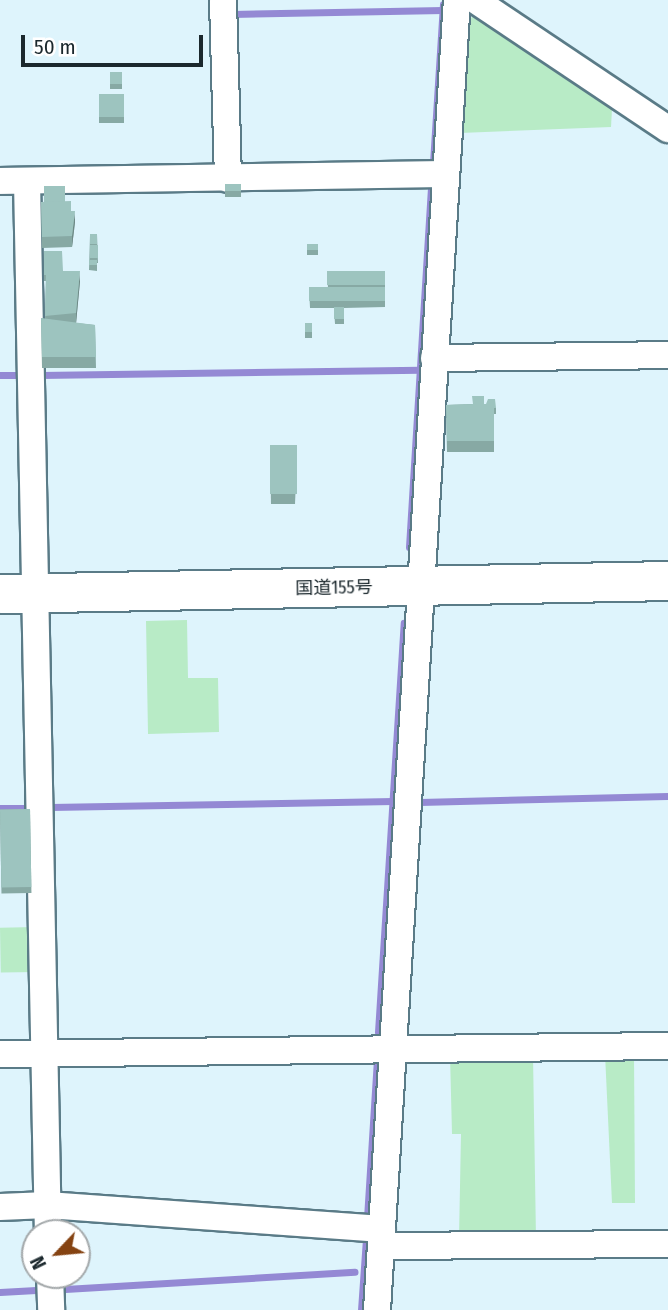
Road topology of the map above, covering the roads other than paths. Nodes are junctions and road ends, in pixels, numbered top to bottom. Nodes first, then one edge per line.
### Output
1 (223, 0) edge
2 (457, 0) edge
3 (475, 0) edge
4 (668, 129) edge
5 (446, 174) junction
6 (228, 179) junction
7 (0, 181) edge
8 (27, 181) junction
9 (668, 355) edge
10 (434, 358) junction
11 (668, 581) edge
12 (419, 586) junction
13 (37, 593) junction
14 (0, 594) edge
15 (668, 1045) edge
16 (393, 1048) junction
17 (0, 1054) edge
18 (45, 1054) junction
19 (47, 1205) junction
20 (0, 1207) edge
21 (48, 1219) edge
22 (382, 1238) junction
23 (668, 1244) edge
24 (50, 1289) edge
25 (51, 1310) edge
26 (377, 1310) edge

1 - 6 street
2 - 5 street
3 - 4 street
5 - 6 street
5 - 10 street
6 - 8 street
7 - 8 street
8 - 13 street
9 - 10 street
10 - 12 street
11 - 12 highway, 国道155号
12 - 13 highway, 国道155号
12 - 16 street
13 - 14 highway, 国道155号
13 - 18 street
15 - 16 street
16 - 18 street
16 - 22 street
17 - 18 street
18 - 19 street
19 - 20 street
19 - 21 street
19 - 22 street
22 - 23 street
22 - 26 street
24 - 25 street

